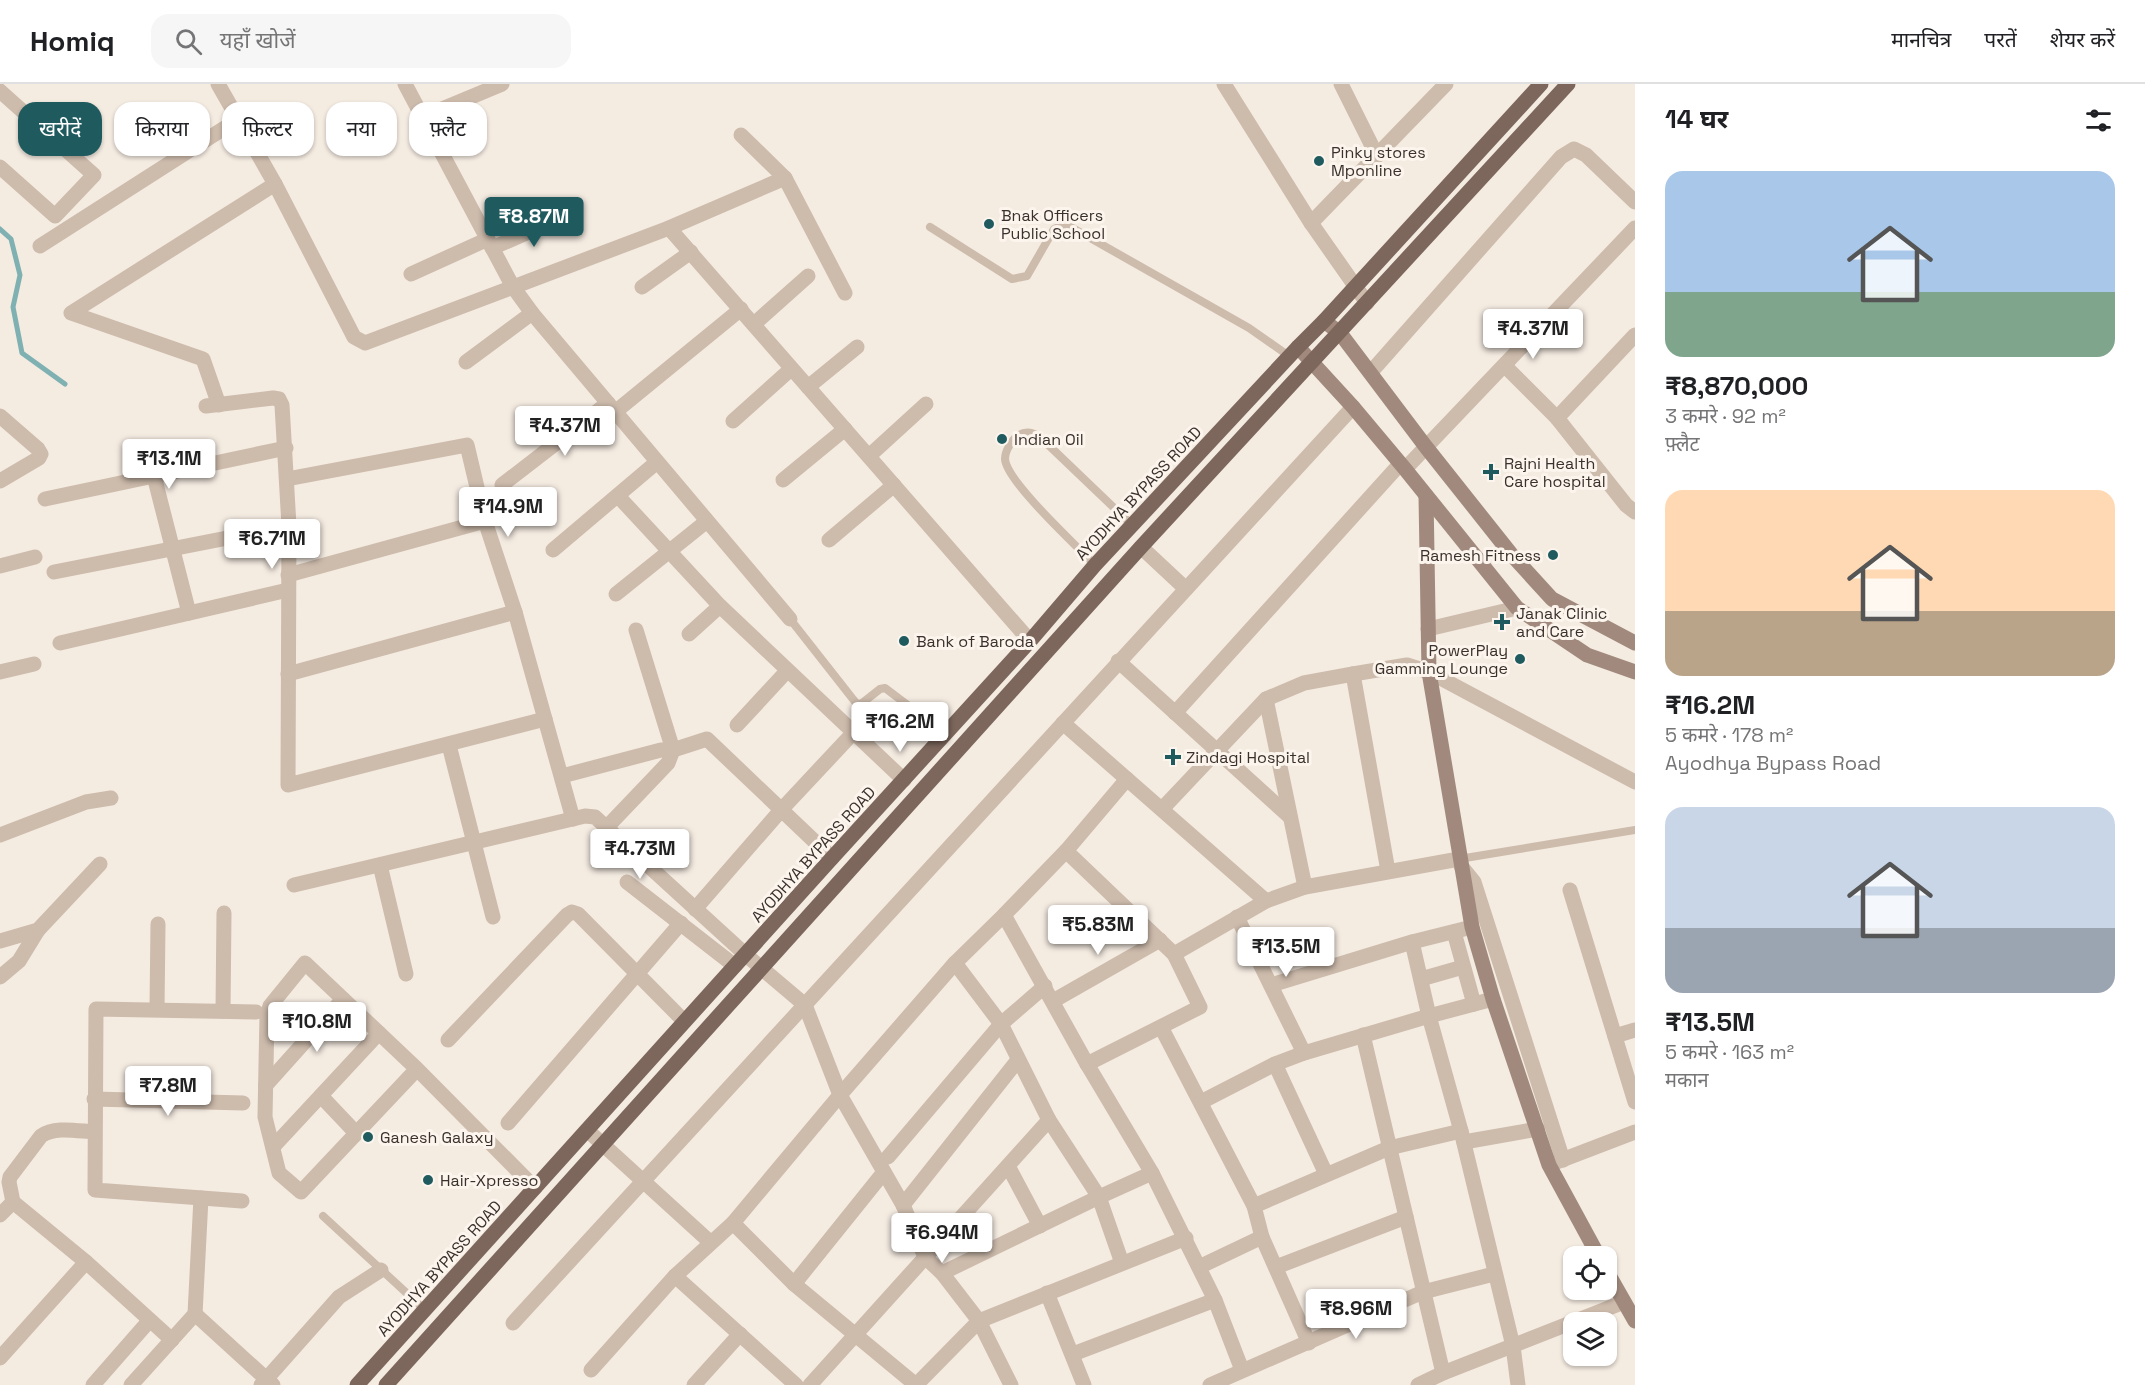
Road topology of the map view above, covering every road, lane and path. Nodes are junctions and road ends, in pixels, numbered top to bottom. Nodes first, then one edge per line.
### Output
1 (218, 84) edge
2 (405, 84) edge
3 (502, 84) edge
4 (1224, 84) edge
5 (1341, 84) edge
6 (1446, 84) edge
7 (1540, 84) edge
8 (1568, 84) edge
9 (0, 91) edge
10 (228, 102) edge
11 (415, 102) edge
12 (459, 102) edge
13 (222, 130) edge
14 (741, 135) dead end
15 (258, 156) edge
16 (444, 156) edge
17 (1377, 156) junction
18 (0, 167) edge
19 (785, 178) junction
20 (275, 184) junction
21 (1635, 202) edge
22 (563, 217) dead end
23 (1311, 223) junction
24 (930, 227) dead end
25 (669, 228) junction
26 (1635, 228) edge
27 (490, 244) junction
28 (40, 246) dead end
29 (691, 252) junction
30 (411, 274) dead end
31 (808, 276) dead end
32 (513, 287) junction
33 (642, 287) dead end
34 (1355, 288) junction
35 (845, 293) dead end
36 (1367, 303) junction
37 (741, 309) junction
38 (532, 313) junction
39 (1324, 321) junction
40 (754, 324) junction
41 (1340, 333) junction
42 (1635, 335) edge
43 (856, 347) dead end
44 (1293, 351) junction
45 (1311, 361) junction
46 (466, 362) dead end
47 (1505, 366) junction
48 (791, 369) junction
49 (1371, 372) junction
50 (808, 387) junction
51 (926, 404) dead end
52 (1353, 407) junction
53 (612, 408) junction
54 (0, 416) edge
55 (1557, 418) junction
56 (733, 421) dead end
57 (845, 429) junction
58 (1426, 447) junction
59 (286, 448) junction
60 (869, 456) junction
61 (657, 462) junction
62 (1403, 466) junction
63 (154, 476) junction
64 (287, 479) junction
65 (783, 480) dead end
66 (0, 481) edge
67 (502, 485) dead end
68 (894, 485) junction
69 (618, 496) junction
70 (1426, 496) junction
71 (45, 499) dead end
72 (1148, 508) junction
73 (1635, 512) edge
74 (485, 521) junction
75 (707, 521) junction
76 (1164, 524) junction
77 (1132, 525) junction
78 (289, 526) junction
79 (829, 540) dead end
80 (1141, 547) junction
81 (173, 549) junction
82 (553, 550) dead end
83 (669, 550) junction
84 (35, 557) dead end
85 (1095, 565) junction
86 (0, 566) edge
87 (54, 572) dead end
88 (288, 583) junction
89 (1186, 589) junction
90 (616, 594) dead end
91 (720, 606) junction
92 (1517, 608) junction
93 (515, 612) junction
94 (189, 613) junction
95 (790, 619) joint
96 (1428, 629) junction
97 (636, 630) dead end
98 (689, 634) dead end
99 (1030, 641) junction
100 (60, 642) dead end
101 (1635, 643) edge
102 (1118, 661) junction
103 (34, 664) dead end
104 (787, 671) junction
105 (0, 672) edge
106 (1429, 672) junction
107 (1635, 672) edge
108 (288, 674) junction
109 (1353, 674) junction
110 (1266, 699) junction
111 (1175, 713) junction
112 (545, 719) junction
113 (1063, 723) junction
114 (737, 725) dead end
115 (855, 732) junction
116 (946, 734) junction
117 (449, 744) junction
118 (673, 750) junction
119 (1216, 750) junction
120 (562, 776) junction
121 (1126, 779) junction
122 (904, 780) junction
123 (1635, 782) edge
124 (111, 798) dead end
125 (782, 809) junction
126 (1162, 809) junction
127 (1290, 818) junction
128 (573, 819) junction
129 (607, 827) junction
130 (1635, 830) edge
131 (0, 835) edge
132 (474, 843) junction
133 (1066, 851) junction
134 (832, 858) junction
135 (1460, 862) junction
136 (100, 864) dead end
137 (380, 865) junction
138 (1388, 871) junction
139 (627, 882) dead end
140 (294, 885) dead end
141 (1305, 886) junction
142 (1570, 890) dead end
143 (1266, 901) junction
144 (695, 909) junction
145 (224, 913) dead end
146 (1004, 915) junction
147 (493, 916) dead end
148 (1237, 917) junction
149 (681, 923) junction
150 (158, 924) dead end
151 (1472, 927) junction
152 (38, 930) junction
153 (1454, 932) junction
154 (1160, 939) junction
155 (0, 941) edge
156 (1412, 942) junction
157 (1174, 954) junction
158 (746, 955) junction
159 (955, 963) junction
160 (735, 966) junction
161 (1463, 967) junction
162 (762, 968) junction
163 (406, 974) dead end
164 (638, 974) junction
165 (0, 977) edge
166 (1421, 979) junction
167 (1271, 985) junction
168 (1045, 986) junction
169 (343, 999) junction
170 (1493, 999) junction
171 (1053, 1001) junction
172 (1474, 1004) junction
173 (805, 1005) junction
174 (157, 1009) junction
175 (223, 1011) junction
176 (256, 1012) dead end
177 (1429, 1016) junction
178 (684, 1022) junction
179 (1001, 1024) junction
180 (1161, 1028) junction
181 (1635, 1030) edge
182 (379, 1033) junction
183 (1363, 1035) junction
184 (1615, 1036) junction
185 (448, 1040) dead end
186 (1304, 1053) junction
187 (1018, 1060) junction
188 (1087, 1064) junction
189 (1275, 1064) junction
190 (417, 1069) junction
191 (266, 1085) junction
192 (321, 1095) junction
193 (840, 1095) junction
194 (94, 1099) junction
195 (1201, 1102) junction
196 (1635, 1102) edge
197 (243, 1103) dead end
198 (1049, 1120) junction
199 (508, 1123) dead end
200 (1538, 1129) junction
201 (587, 1130) junction
202 (94, 1132) junction
203 (1635, 1132) edge
204 (356, 1133) junction
205 (1462, 1137) junction
206 (1619, 1138) junction
207 (603, 1145) junction
208 (273, 1147) junction
209 (1389, 1148) junction
210 (1635, 1148) edge
211 (888, 1157) dead end
212 (1556, 1163) junction
213 (1008, 1166) junction
214 (884, 1172) junction
215 (1152, 1173) junction
216 (1326, 1174) junction
217 (643, 1180) junction
218 (535, 1188) junction
219 (1099, 1197) junction
220 (201, 1198) junction
221 (242, 1201) dead end
222 (13, 1202) junction
223 (903, 1204) junction
224 (1254, 1206) junction
225 (0, 1215) edge
226 (322, 1216) dead end
227 (1406, 1217) junction
228 (733, 1223) junction
229 (1040, 1226) junction
230 (1262, 1237) junction
231 (1186, 1238) junction
232 (710, 1242) junction
233 (1594, 1246) edge
234 (925, 1257) junction
235 (86, 1262) junction
236 (1122, 1263) junction
237 (1199, 1267) junction
238 (1276, 1267) junction
239 (381, 1270) junction
240 (942, 1273) junction
241 (1494, 1274) junction
242 (675, 1276) junction
243 (794, 1284) junction
244 (1617, 1290) edge
245 (1423, 1292) junction
246 (1047, 1293) junction
247 (1215, 1300) junction
248 (1624, 1302) junction
249 (425, 1310) junction
250 (195, 1314) junction
251 (149, 1321) junction
252 (979, 1321) junction
253 (1635, 1321) edge
254 (513, 1323) dead end
255 (740, 1334) junction
256 (855, 1335) junction
257 (172, 1340) junction
258 (1309, 1342) junction
259 (1513, 1346) junction
260 (1072, 1354) junction
261 (0, 1358) edge
262 (591, 1370) dead end
263 (1242, 1370) junction
264 (1443, 1373) junction
265 (267, 1383) edge
266 (93, 1385) edge
267 (131, 1385) edge
268 (357, 1385) edge
269 (386, 1385) edge
270 (694, 1385) edge
271 (796, 1385) edge
272 (810, 1385) edge
273 (916, 1385) edge
274 (1011, 1385) edge
275 (1083, 1385) edge
276 (1210, 1385) edge
277 (1418, 1385) edge
278 (1518, 1385) edge

1 - 10 street
2 - 11 street
3 - 12 street
4 - 23 street
5 - 17 street
6 - 17 street
7 - 34 main road, AYODHYA BYPASS ROAD
8 - 36 main road
9 - 18 street
13 - 28 street
14 - 19 street
15 - 20 street
16 - 27 street
17 - 23 street
19 - 25 street
19 - 35 street
20 - 32 street
20 - 59 street
21 - 49 street
22 - 27 street
23 - 34 street
24 - 44 lane
25 - 29 street
25 - 32 street
26 - 47 street
27 - 30 street
27 - 32 street
29 - 33 street
29 - 37 street
31 - 40 street
32 - 38 street
34 - 36 street
34 - 39 main road, AYODHYA BYPASS ROAD
36 - 41 main road
37 - 40 street
37 - 53 street
38 - 46 street
38 - 53 street
39 - 41 street
39 - 44 main road, AYODHYA BYPASS ROAD
40 - 48 street
41 - 45 main road
41 - 49 street
42 - 55 street
43 - 50 street
44 - 45 street
44 - 72 main road, AYODHYA BYPASS ROAD
45 - 52 street
45 - 76 main road
47 - 55 street
47 - 58 street
48 - 50 street
48 - 56 street
49 - 58 street
50 - 57 street
51 - 60 street
52 - 62 street
52 - 89 street
53 - 61 street
53 - 67 street
54 - 66 street
55 - 73 street
57 - 60 street
57 - 65 street
58 - 62 street
58 - 101 street
59 - 63 street
59 - 64 street
60 - 68 street
61 - 69 street
61 - 75 street
62 - 70 street
62 - 111 street
63 - 71 street
63 - 81 street
64 - 74 street
64 - 78 street
68 - 79 street
68 - 99 street
69 - 82 street
69 - 83 street
70 - 92 street
70 - 96 street
72 - 76 main road
72 - 77 main road, AYODHYA BYPASS ROAD
74 - 88 street
74 - 93 street
75 - 83 street
75 - 95 street
76 - 80 main road
77 - 85 main road, AYODHYA BYPASS ROAD
77 - 85 lane
78 - 81 street
78 - 88 street
80 - 89 street
80 - 162 main road
81 - 87 street
81 - 94 street
83 - 90 street
83 - 91 street
84 - 86 street
85 - 99 main road, AYODHYA BYPASS ROAD
88 - 94 street
88 - 108 street
89 - 102 street
91 - 98 street
91 - 104 street
92 - 96 street
92 - 107 street
93 - 108 street
93 - 112 street
94 - 100 street
95 - 116 lane
96 - 106 street
97 - 118 street
99 - 116 main road, AYODHYA BYPASS ROAD
102 - 111 street
102 - 113 street
103 - 105 street
104 - 114 street
104 - 115 street
106 - 109 street
106 - 123 street
106 - 135 street
108 - 117 street
109 - 110 street
109 - 138 street
110 - 119 street
110 - 127 street
111 - 119 street
112 - 117 street
112 - 120 street
113 - 121 street
113 - 173 street
115 - 122 street
115 - 125 street
116 - 122 main road, AYODHYA BYPASS ROAD
117 - 132 street
118 - 120 street
118 - 125 street
118 - 129 street
119 - 126 street
119 - 127 street
120 - 128 street
121 - 126 street
121 - 133 street
122 - 134 main road, AYODHYA BYPASS ROAD
124 - 131 street
125 - 134 street
125 - 144 street
126 - 143 street
127 - 141 street
128 - 129 street
128 - 132 street
129 - 144 street
130 - 135 lane
132 - 137 street
132 - 147 street
133 - 146 street
133 - 154 street
134 - 158 main road, AYODHYA BYPASS ROAD
135 - 138 street
135 - 151 street
135 - 212 street
136 - 152 street
137 - 140 street
137 - 163 street
138 - 141 street
139 - 149 street
141 - 143 street
142 - 184 street
143 - 148 street
144 - 158 street
145 - 175 street
146 - 159 street
146 - 168 street
148 - 157 street
148 - 167 street
149 - 160 street
149 - 164 street
150 - 174 street
151 - 153 street
151 - 170 street
152 - 155 street
152 - 165 street
153 - 156 street
153 - 161 street
154 - 157 street
154 - 171 street
156 - 166 street
156 - 167 street
157 - 180 street
158 - 160 main road, AYODHYA BYPASS ROAD
158 - 162 street
159 - 179 street
159 - 193 street
160 - 178 main road, AYODHYA BYPASS ROAD
161 - 166 street
161 - 172 street
162 - 173 street
162 - 207 main road
164 - 178 street
164 - 185 street
164 - 199 street
166 - 177 street
167 - 186 street
168 - 171 street
168 - 179 street
169 - 182 street
169 - 191 street
169 - 191 street
170 - 172 street
170 - 200 street
171 - 188 street
172 - 177 street
173 - 193 street
173 - 217 street
174 - 175 street
174 - 194 street
175 - 176 street
177 - 183 street
177 - 205 street
178 - 201 main road, AYODHYA BYPASS ROAD
179 - 187 street
179 - 211 street
180 - 188 street
180 - 195 street
181 - 184 street
182 - 190 street
182 - 192 street
183 - 186 street
183 - 209 street
184 - 196 street
186 - 189 street
187 - 198 street
187 - 223 street
188 - 215 street
189 - 195 street
189 - 216 street
190 - 204 street
190 - 218 street
191 - 208 street
192 - 204 street
192 - 208 street
193 - 214 street
193 - 228 street
194 - 197 street
194 - 202 street
195 - 224 street
198 - 213 street
198 - 219 street
200 - 205 street
200 - 212 street
201 - 207 street
201 - 218 main road, AYODHYA BYPASS ROAD
202 - 220 street
202 - 222 street
203 - 206 street
204 - 208 street
205 - 209 street
205 - 241 street
206 - 210 street
206 - 212 street
207 - 217 street
207 - 269 main road
209 - 216 street
209 - 227 street
212 - 233 street
213 - 229 street
213 - 234 street
214 - 223 street
214 - 243 street
215 - 219 street
215 - 231 street
216 - 224 street
217 - 232 street
217 - 254 street
218 - 249 main road, AYODHYA BYPASS ROAD
219 - 229 street
219 - 236 street
220 - 221 street
220 - 250 street
222 - 225 street
222 - 235 street
223 - 234 street
224 - 230 street
226 - 239 lane
227 - 238 street
227 - 245 street
228 - 232 street
228 - 243 street
229 - 240 street
230 - 237 street
230 - 238 street
231 - 236 street
231 - 237 street
232 - 242 street
234 - 240 street
234 - 256 street
235 - 251 street
235 - 261 street
236 - 246 street
237 - 247 street
238 - 258 street
239 - 249 lane
239 - 265 street
240 - 252 street
241 - 245 street
241 - 259 street
242 - 255 street
242 - 262 street
243 - 256 street
244 - 248 street
245 - 258 street
245 - 264 street
246 - 252 street
246 - 260 street
247 - 260 street
247 - 263 street
248 - 253 street
248 - 259 street
249 - 268 main road, AYODHYA BYPASS ROAD
250 - 257 street
250 - 265 street
251 - 257 street
251 - 266 street
252 - 273 street
252 - 274 street
255 - 270 street
255 - 271 street
256 - 272 street
256 - 273 street
257 - 267 street
258 - 263 street
259 - 264 street
259 - 278 street
260 - 275 street
263 - 276 street
264 - 277 street

